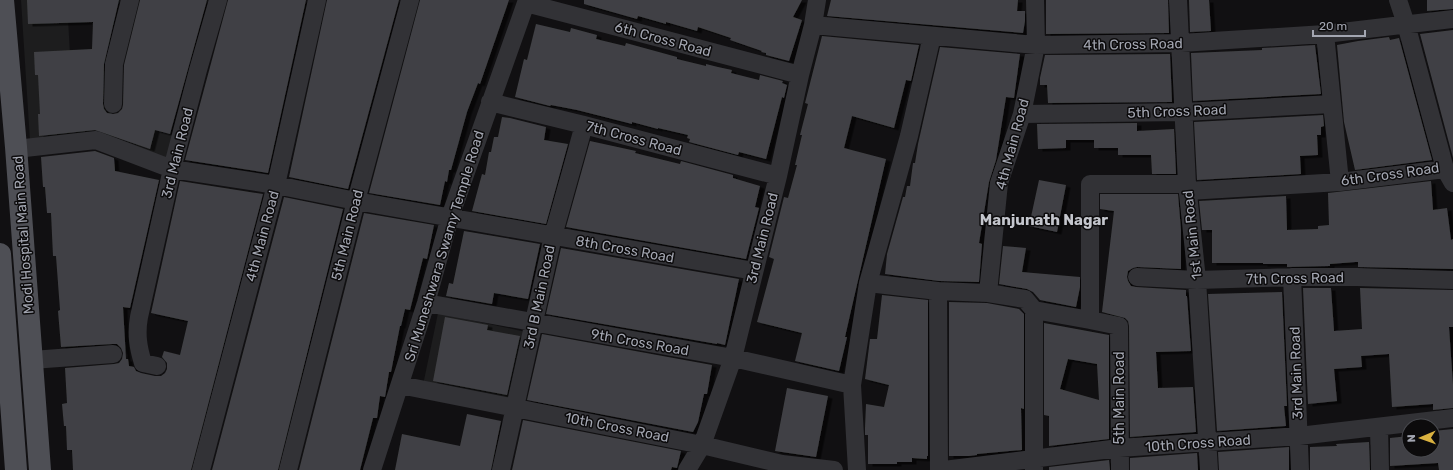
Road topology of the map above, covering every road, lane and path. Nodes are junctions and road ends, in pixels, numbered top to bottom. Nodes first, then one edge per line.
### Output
1 (3, 0) edge
2 (130, 0) edge
3 (218, 0) edge
4 (317, 0) edge
5 (410, 0) edge
6 (817, 0) edge
7 (1035, 0) edge
8 (1178, 0) edge
9 (1398, 0) edge
10 (526, 1) edge
11 (1453, 19) edge
12 (1406, 24) junction
13 (814, 25) junction
14 (1325, 34) junction
15 (932, 36) junction
16 (1180, 43) junction
17 (1036, 45) junction
18 (800, 75) junction
19 (490, 102) junction
20 (113, 104) dead end
21 (1332, 104) junction
22 (1184, 112) junction
23 (1022, 114) junction
24 (584, 125) junction
25 (16, 149) junction
26 (172, 169) junction
27 (778, 176) junction
28 (1449, 176) edge
29 (1340, 182) junction
30 (276, 185) junction
31 (1187, 188) junction
32 (356, 201) junction
33 (450, 218) junction
34 (552, 236) junction
35 (0, 254) edge
36 (754, 272) junction
37 (1137, 276) dead end
38 (1292, 277) junction
39 (1197, 280) junction
40 (1453, 280) edge
41 (868, 283) junction
42 (938, 291) junction
43 (988, 293) junction
44 (426, 303) junction
45 (1034, 310) junction
46 (1090, 320) junction
47 (534, 323) junction
48 (113, 354) dead end
49 (733, 358) junction
50 (32, 360) junction
51 (157, 366) dead end
52 (400, 385) junction
53 (852, 385) junction
54 (516, 407) junction
55 (1453, 418) edge
56 (1379, 427) junction
57 (1299, 436) junction
58 (1208, 442) junction
59 (702, 445) junction
60 (1119, 448) junction
61 (1034, 465) edge
62 (782, 467) edge
63 (16, 470) edge
64 (40, 470) edge
65 (201, 470) edge
66 (288, 470) edge
67 (372, 470) edge
68 (501, 470) edge
69 (687, 470) edge
70 (834, 470) edge
71 (857, 470) edge
72 (939, 470) edge
73 (944, 470) edge
74 (1120, 470) edge
75 (1209, 470) edge
76 (1300, 470) edge
77 (1380, 470) edge

1 - 25 main road, Modi Hospital Main Road
2 - 20 street
3 - 26 street, 3rd Main Road
4 - 30 street, 4th Main Road
5 - 32 street, 5th Main Road
6 - 13 street, 3rd Main Road
7 - 17 street, 4th Main Road
8 - 16 street, 1st Main Road
9 - 12 street, 6th Cross Road
10 - 18 street, 6th Cross Road
10 - 19 street, Sri Muneshwara Swamy Temple Road
11 - 12 street, 4th Cross Road
12 - 14 street, 4th Cross Road
12 - 28 street, 6th Cross Road
13 - 15 street, 4th Cross Road
13 - 18 street, 3rd Main Road
14 - 16 street, 4th Cross Road
14 - 21 street
15 - 17 street, 4th Cross Road
15 - 41 street
16 - 17 street, 4th Cross Road
16 - 22 street, 1st Main Road
17 - 23 street, 4th Main Road
18 - 27 street, 3rd Main Road
19 - 24 street, 7th Cross Road
19 - 33 street, Sri Muneshwara Swamy Temple Road
21 - 22 street, 5th Cross Road
21 - 29 street
22 - 23 street, 5th Cross Road
22 - 31 street, 1st Main Road
23 - 43 street, 4th Main Road
24 - 27 street, 7th Cross Road
24 - 34 street, 3rd B Main Road
25 - 26 street, 8th Cross Road
25 - 50 main road, Modi Hospital Main Road
26 - 30 street, 8th Cross Road
26 - 51 street, 3rd Main Road
27 - 36 street, 3rd Main Road
28 - 29 street, 6th Cross Road
29 - 31 street, 6th Cross Road
30 - 32 street, 8th Cross Road
30 - 65 street, 4th Main Road
31 - 39 street, 1st Main Road
31 - 46 street, 6th Cross Road
32 - 33 street, 8th Cross Road
32 - 66 street, 5th Main Road
33 - 34 street, 8th Cross Road
33 - 44 street, Sri Muneshwara Swamy Temple Road
34 - 36 street, 8th Cross Road
34 - 47 street, 3rd B Main Road
35 - 63 main road, Modi Hospital Main Road
36 - 49 street, 3rd Main Road
37 - 39 street, 7th Cross Road
38 - 39 street, 7th Cross Road
38 - 40 street, 7th Cross Road
38 - 57 street, 3rd Main Road
39 - 58 street, 1st Main Road
41 - 42 street
41 - 53 street
42 - 43 street
42 - 72 street
43 - 45 street
44 - 47 street, 9th Cross Road
44 - 52 street, Sri Muneshwara Swamy Temple Road
45 - 46 street
45 - 61 street
46 - 60 street, 5th Main Road
47 - 49 street, 9th Cross Road
47 - 54 street, 3rd B Main Road
48 - 50 street
49 - 53 street, 9th Cross Road
49 - 59 street, 3rd Main Road
50 - 64 main road, Modi Hospital Main Road
52 - 54 street, 10th Cross Road
52 - 67 street, Sri Muneshwara Swamy Temple Road
53 - 71 street
54 - 59 street, 10th Cross Road
54 - 68 street, 3rd B Main Road
55 - 56 street, 10th Cross Road
56 - 57 street, 10th Cross Road
56 - 77 street
57 - 58 street, 10th Cross Road
57 - 76 street, 3rd Main Road
58 - 60 street, 10th Cross Road
58 - 75 street, 1st Main Road
59 - 62 street, 10th Cross Road
59 - 69 street, 3rd Main Road
60 - 61 street, 10th Cross Road
60 - 74 street, 5th Main Road
61 - 73 street, 10th Cross Road
62 - 70 street, 10th Cross Road

